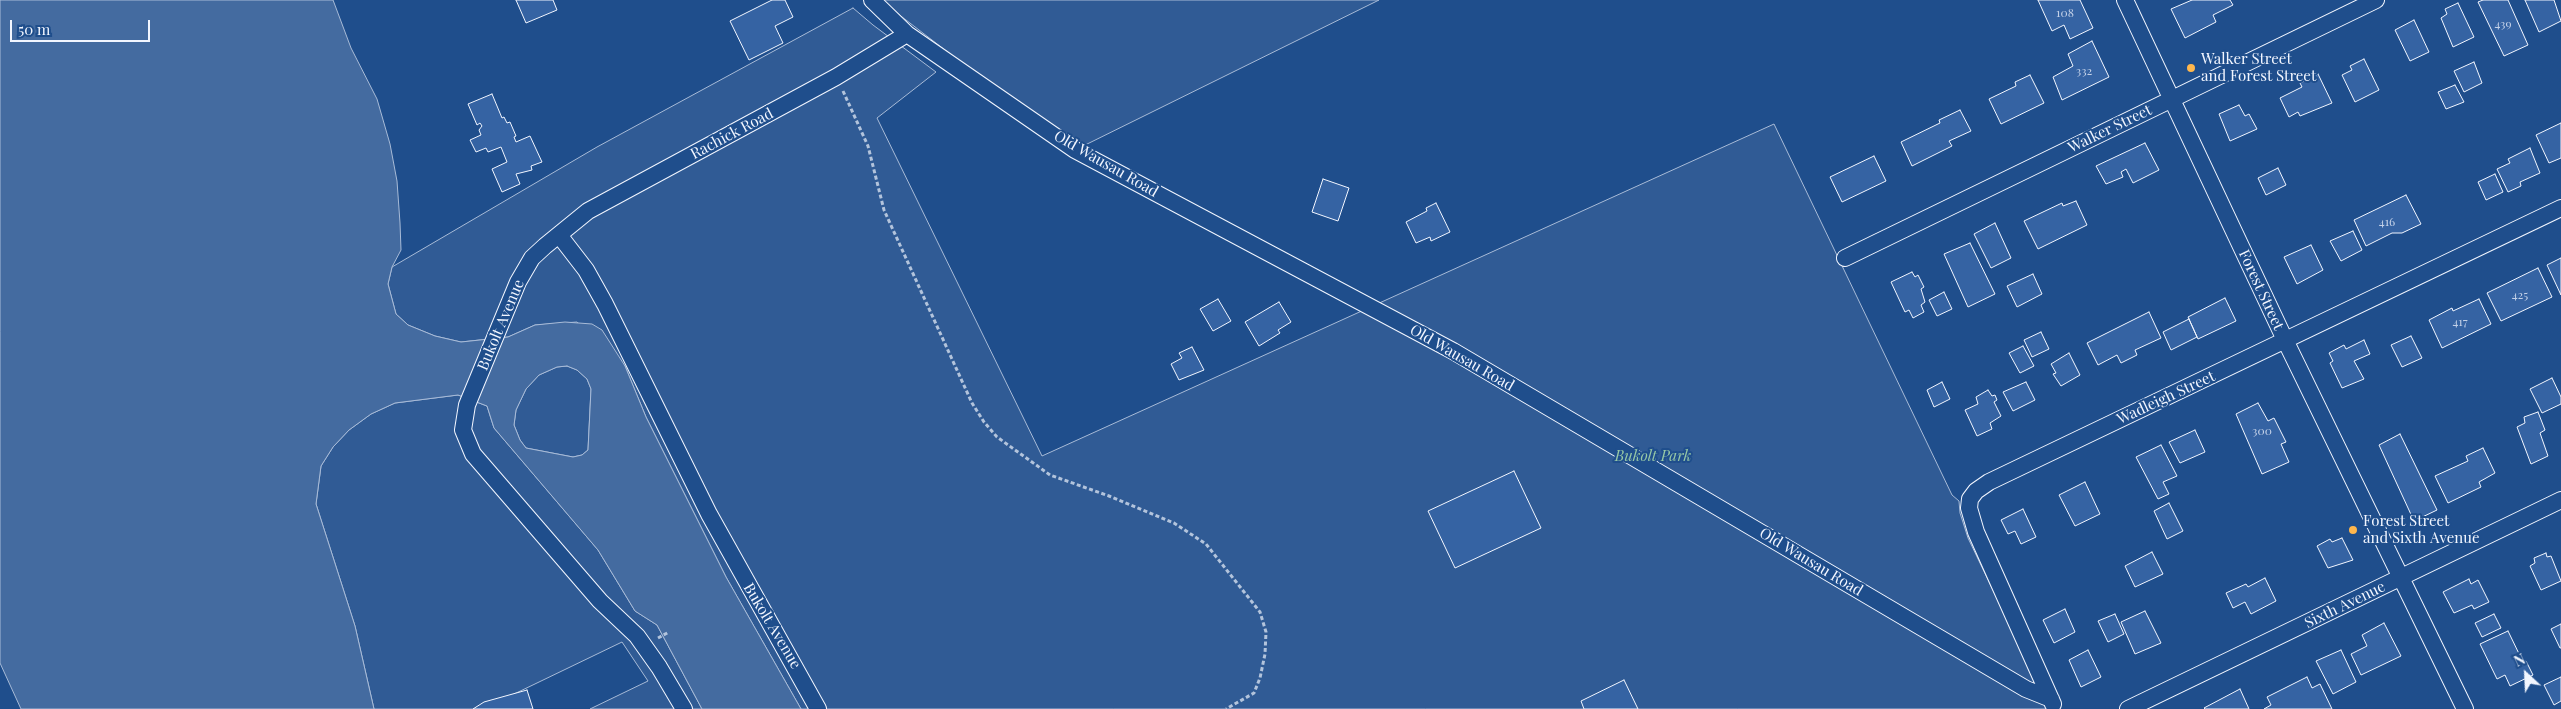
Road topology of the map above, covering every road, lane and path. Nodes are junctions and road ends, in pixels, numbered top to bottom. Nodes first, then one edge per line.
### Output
1 (872, 0) edge
2 (2125, 0) edge
3 (2376, 0) edge
4 (907, 34) junction
5 (836, 78) junction
6 (2170, 99) junction
7 (2561, 208) edge
8 (559, 235) junction
9 (1845, 258) dead end
10 (2286, 342) junction
11 (2561, 500) edge
12 (2401, 577) junction
13 (2053, 704) edge
14 (684, 709) edge
15 (818, 709) edge
16 (1226, 709) edge
17 (2128, 709) edge
18 (2465, 709) edge

1 - 4 street, Old Wausau Road
2 - 6 street, Forest Street
3 - 6 street, Walker Street
4 - 5 street, Rachick Road
4 - 13 street, Old Wausau Road
5 - 8 street, Rachick Road
5 - 16 path
6 - 9 street, Walker Street
6 - 10 street, Forest Street
7 - 10 street, Wadleigh Street
8 - 14 street, Bukolt Avenue
8 - 15 street, Bukolt Avenue
10 - 12 street, Forest Street
10 - 13 street, Wadleigh Street
11 - 12 street, Sixth Avenue
12 - 17 street, Sixth Avenue
12 - 18 street, Forest Street

